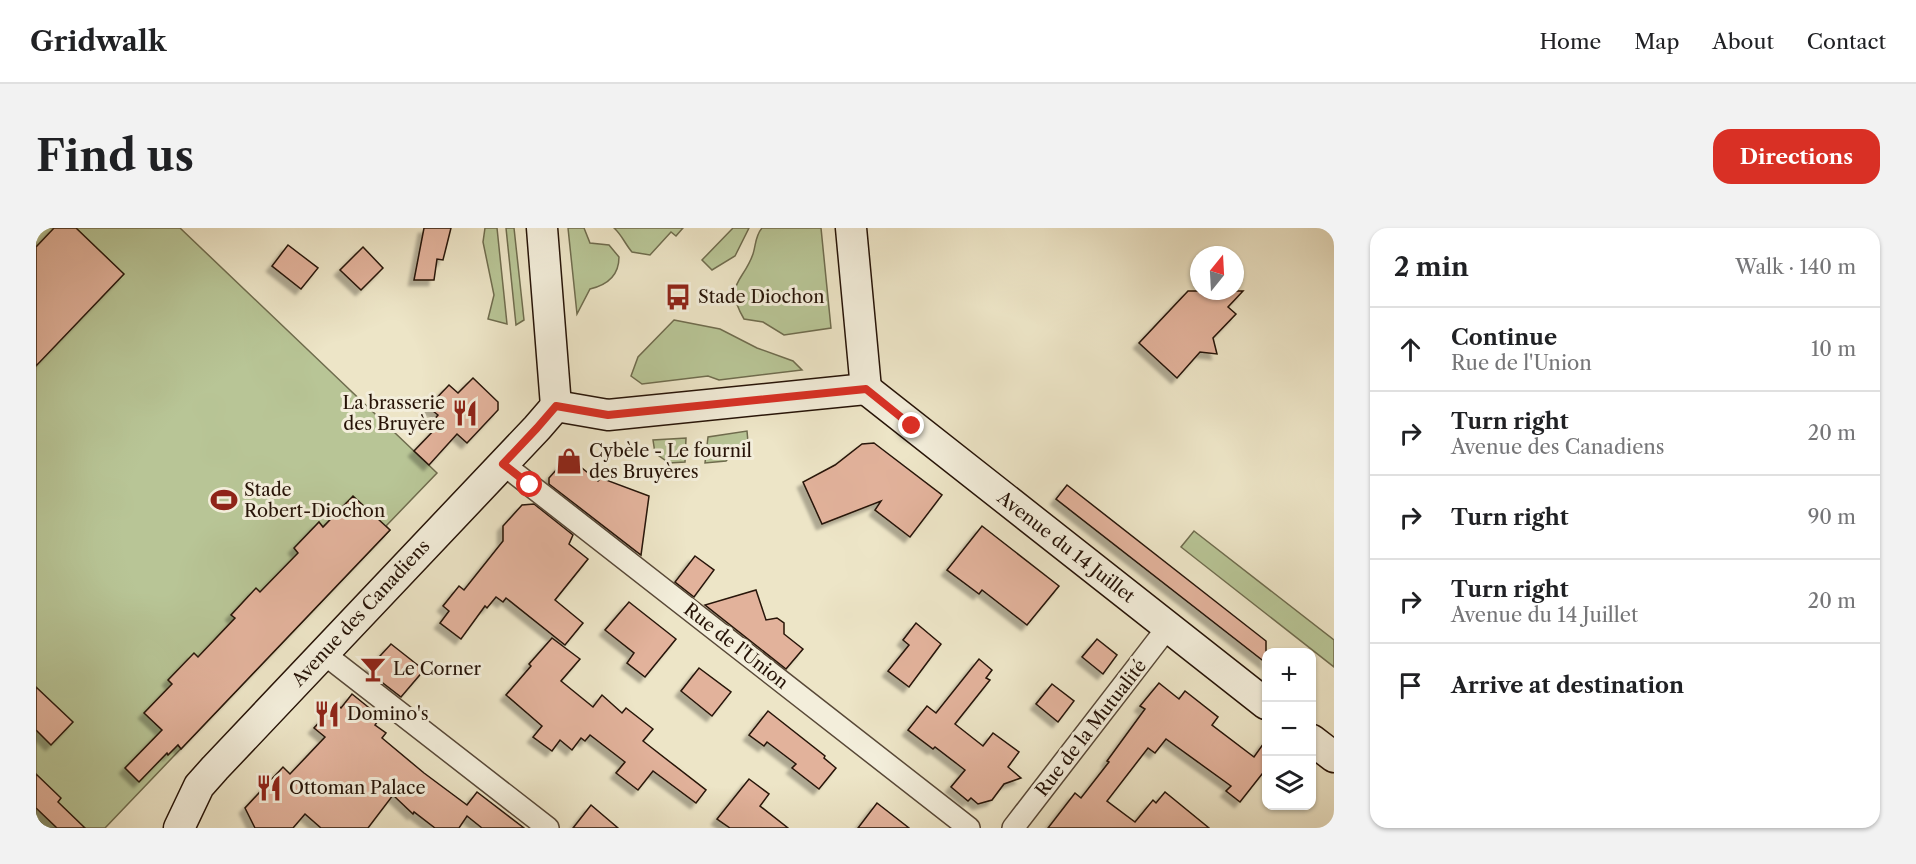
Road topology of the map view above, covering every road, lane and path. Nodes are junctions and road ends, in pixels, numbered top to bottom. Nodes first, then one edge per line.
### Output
1 (543, 228) edge
2 (850, 228) edge
3 (866, 389) junction
4 (556, 406) junction
5 (503, 464) junction
6 (1168, 627) junction
7 (323, 653) junction
8 (1263, 702) edge
9 (1316, 744) edge
10 (1334, 758) edge
11 (179, 828) edge
12 (548, 828) edge
13 (969, 828) edge
14 (1013, 828) edge

1 - 4 main road
2 - 3 main road
3 - 4 main road
3 - 6 main road, Avenue du 14 Juillet
4 - 5 main road, Avenue des Canadiens
5 - 7 main road, Avenue des Canadiens
5 - 13 street, Rue de l'Union
6 - 8 main road, Avenue du 14 Juillet
6 - 14 street, Rue de la Mutualité
7 - 11 main road, Avenue des Canadiens
7 - 12 street
9 - 10 main road

